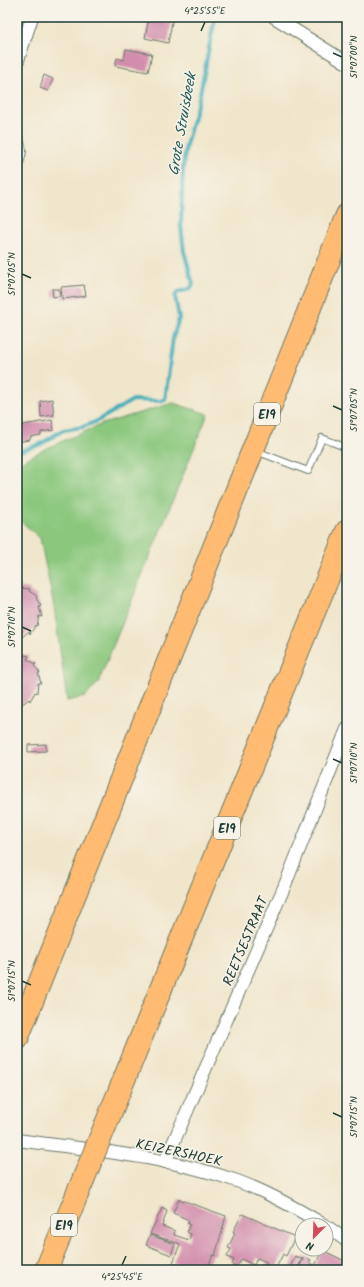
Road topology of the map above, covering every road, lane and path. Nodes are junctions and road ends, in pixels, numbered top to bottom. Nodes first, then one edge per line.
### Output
1 (32, 17) edge
2 (274, 17) edge
3 (17, 63) edge
4 (347, 63) edge
5 (17, 139) edge
6 (17, 164) edge
7 (347, 215) edge
8 (347, 448) edge
9 (253, 450) junction
10 (347, 531) edge
11 (347, 729) edge
12 (17, 1039) edge
13 (17, 1140) edge
14 (165, 1162) junction
15 (309, 1217) edge
16 (334, 1232) edge
17 (347, 1241) edge
18 (46, 1270) edge

1 - 3 street
2 - 4 street
5 - 6 street
7 - 9 highway, E19
8 - 9 lane
9 - 12 highway, E19
10 - 18 highway, E19, bridge
11 - 14 street, REETSESTRAAT
13 - 14 street, KEIZERSHOEK
14 - 15 street, KEIZERSHOEK
16 - 17 street, KEIZERSHOEK

